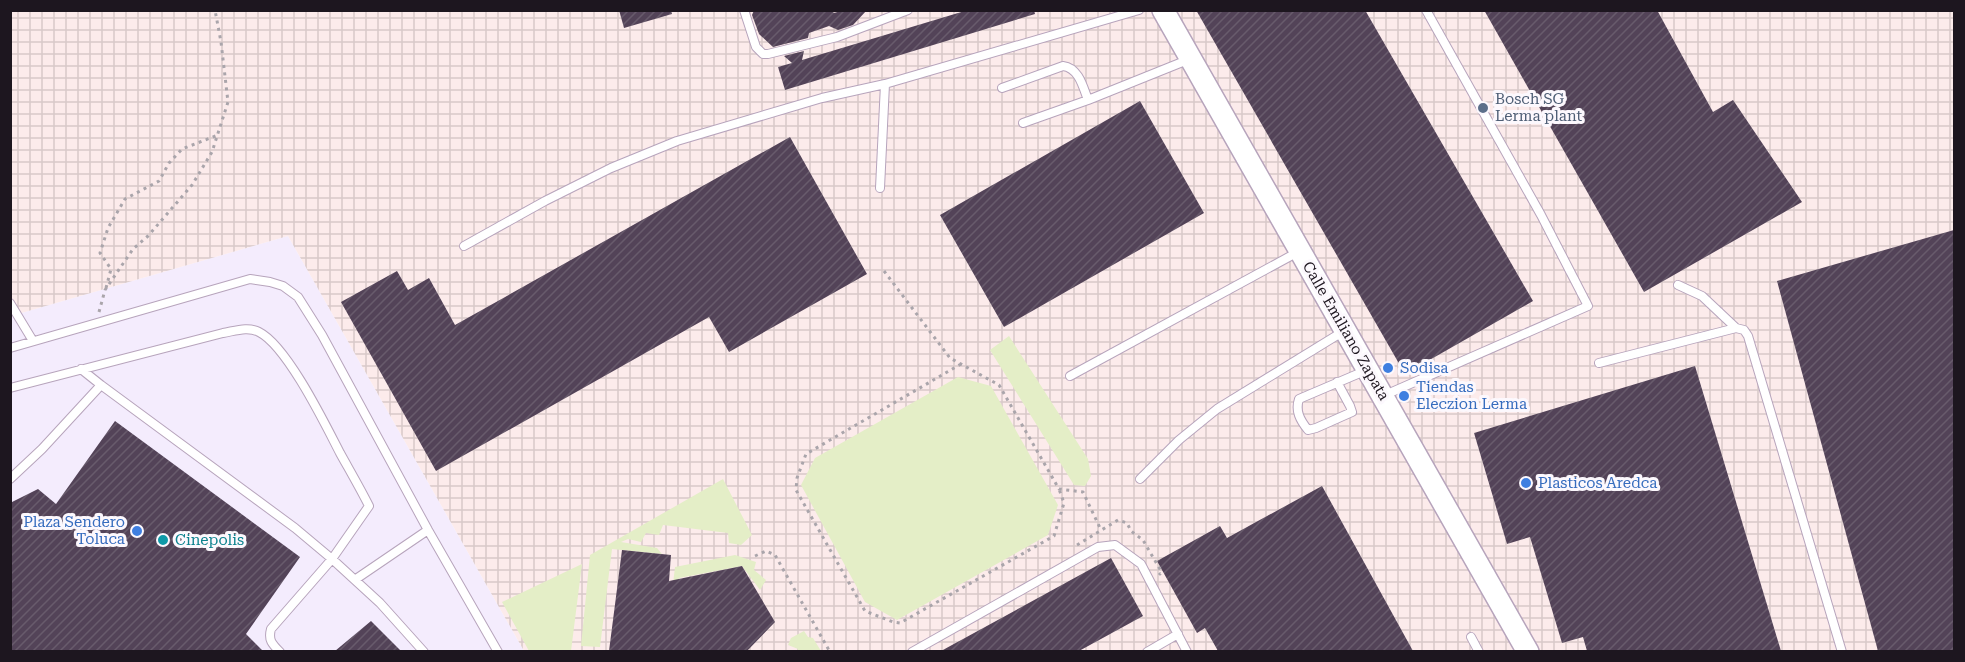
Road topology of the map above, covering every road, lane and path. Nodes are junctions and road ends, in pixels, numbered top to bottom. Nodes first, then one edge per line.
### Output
1 (215, 10) edge
2 (744, 10) edge
3 (908, 10) edge
4 (1139, 10) edge
5 (1163, 10) edge
6 (1426, 10) edge
7 (1191, 59) junction
8 (885, 84) junction
9 (1002, 88) dead end
10 (1088, 100) junction
11 (1023, 123) dead end
12 (218, 135) junction
13 (880, 188) dead end
14 (464, 246) dead end
15 (1300, 250) junction
16 (884, 271) dead end
17 (1678, 285) dead end
18 (105, 290) junction
19 (10, 303) edge
20 (96, 323) junction
21 (1736, 328) junction
22 (1345, 330) junction
23 (33, 342) junction
24 (10, 348) edge
25 (1599, 363) dead end
26 (961, 364) junction
27 (81, 369) junction
28 (1368, 369) junction
29 (1070, 376) dead end
30 (1337, 382) junction
31 (101, 385) junction
32 (10, 388) edge
33 (1383, 396) junction
34 (10, 479) edge
35 (1140, 479) dead end
36 (1059, 489) junction
37 (428, 530) junction
38 (1101, 530) dead end
39 (755, 556) dead end
40 (333, 559) junction
41 (356, 579) junction
42 (1178, 634) junction
43 (1471, 637) dead end
44 (280, 651) edge
45 (424, 651) edge
46 (498, 651) edge
47 (830, 651) edge
48 (912, 651) edge
49 (1147, 651) edge
50 (1187, 651) edge
51 (1479, 651) edge
52 (1528, 651) edge
53 (1842, 651) edge

1 - 12 path
2 - 3 lane
4 - 8 lane
5 - 7 street, Calle Emiliano Zapata
6 - 33 lane
7 - 10 lane
7 - 15 street, Calle Emiliano Zapata
8 - 13 lane
8 - 14 lane
9 - 10 lane
10 - 11 lane
12 - 18 path
12 - 18 path
15 - 22 street, Calle Emiliano Zapata
15 - 29 lane
16 - 26 path
17 - 21 lane
18 - 20 path
19 - 23 lane
20 - 23 lane
20 - 37 lane
21 - 25 lane
21 - 53 lane
22 - 28 street, Calle Emiliano Zapata
22 - 35 lane
23 - 24 lane
26 - 36 path
26 - 36 path
27 - 31 lane
27 - 32 lane
27 - 40 lane
28 - 30 lane
28 - 33 street, Calle Emiliano Zapata
30 - 30 lane
31 - 34 lane
31 - 40 lane
33 - 52 street, Calle Emiliano Zapata
36 - 38 path
37 - 41 lane
37 - 46 lane
39 - 47 path
40 - 41 lane
40 - 44 lane
41 - 45 lane
42 - 48 lane
42 - 49 lane
42 - 50 lane
43 - 51 lane

